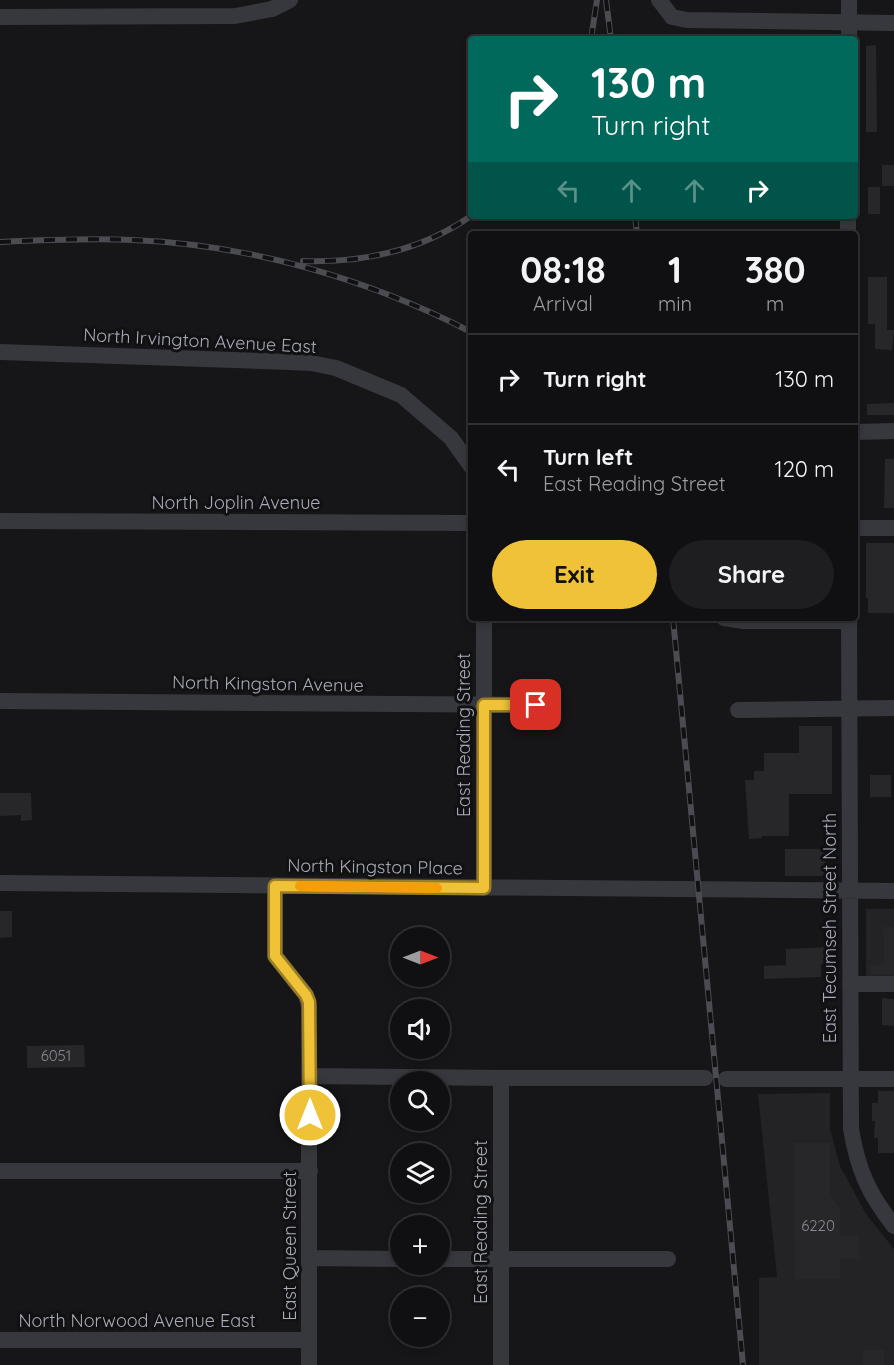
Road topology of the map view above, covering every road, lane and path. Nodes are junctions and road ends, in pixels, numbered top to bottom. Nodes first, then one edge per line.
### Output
1 (100, 0) edge
2 (291, 0) edge
3 (659, 0) edge
4 (849, 0) edge
5 (0, 17) edge
6 (101, 17) junction
7 (894, 23) edge
8 (849, 31) edge
9 (0, 352) edge
10 (894, 431) edge
11 (858, 432) edge
12 (468, 462) edge
13 (0, 521) edge
14 (468, 523) edge
15 (858, 528) edge
16 (894, 528) edge
17 (484, 621) edge
18 (849, 621) edge
19 (0, 701) edge
20 (484, 705) junction
21 (536, 705) dead end
22 (849, 708) junction
23 (894, 708) edge
24 (738, 710) dead end
25 (0, 883) edge
26 (275, 886) junction
27 (484, 888) junction
28 (849, 891) junction
29 (894, 891) edge
30 (850, 984) junction
31 (894, 984) edge
32 (310, 1076) junction
33 (501, 1078) junction
34 (705, 1078) dead end
35 (726, 1079) dead end
36 (849, 1079) junction
37 (894, 1079) edge
38 (0, 1171) edge
39 (310, 1171) junction
40 (894, 1226) edge
41 (309, 1258) junction
42 (390, 1259) edge
43 (450, 1259) edge
44 (500, 1259) junction
45 (668, 1259) dead end
46 (0, 1340) edge
47 (309, 1340) junction
48 (309, 1365) edge
49 (501, 1365) edge

1 - 6 street
2 - 6 street
3 - 8 street
4 - 8 street
5 - 6 street
7 - 8 street
9 - 12 street, North Irvington Avenue East
10 - 11 street
13 - 14 street, North Joplin Avenue
15 - 16 street
17 - 20 street, East Reading Street
18 - 22 street, East Tecumseh Street North
19 - 20 street, North Kingston Avenue
20 - 21 street, North Kingston Avenue
20 - 27 street, East Reading Street
22 - 23 street
22 - 24 street
22 - 28 street, East Tecumseh Street North
25 - 26 street, North Kingston Place
26 - 27 street, North Kingston Place
26 - 32 street, East Queen Street
27 - 28 street, North Kingston Place
28 - 29 street, North Kingston Place
28 - 30 street, East Tecumseh Street North
30 - 31 street
30 - 36 street, East Tecumseh Street North
32 - 33 street
32 - 39 street, East Queen Street
33 - 34 street
33 - 44 street, East Reading Street
35 - 36 street
36 - 37 street
36 - 40 street, East Tecumseh Street North
38 - 39 street
39 - 41 street, East Queen Street
41 - 42 street
41 - 47 street, East Queen Street
43 - 44 street
44 - 45 street
44 - 49 street, East Reading Street
46 - 47 street, North Norwood Avenue East
47 - 48 street, East Queen Street

